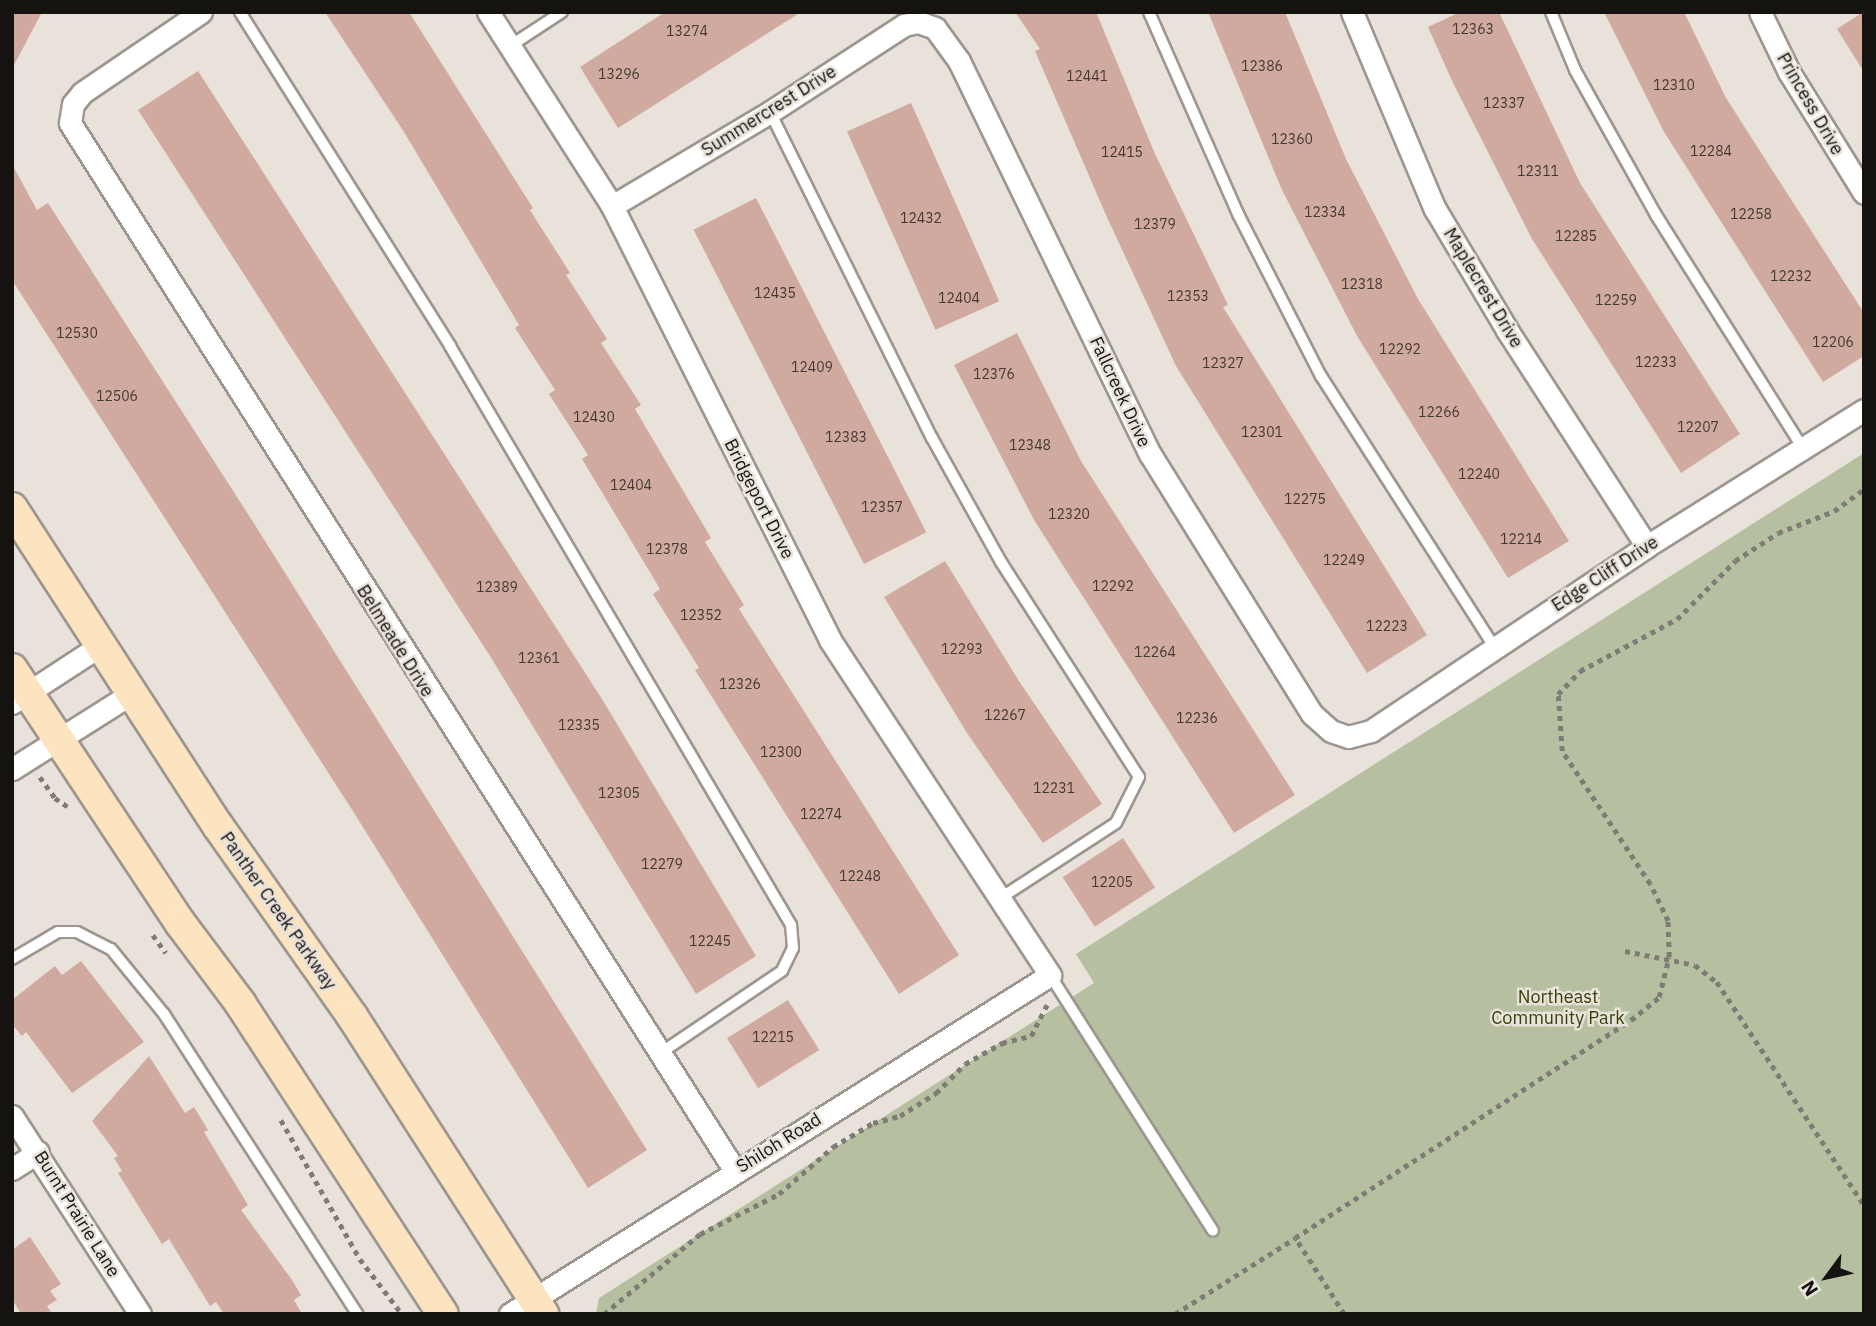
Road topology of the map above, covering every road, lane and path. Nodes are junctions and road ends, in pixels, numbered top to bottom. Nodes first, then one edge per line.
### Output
1 (201, 12) edge
2 (240, 12) edge
3 (488, 12) edge
4 (562, 12) edge
5 (1149, 12) edge
6 (1352, 12) edge
7 (1551, 12) edge
8 (1760, 12) edge
9 (927, 23) joint
10 (510, 46) junction
11 (770, 112) junction
12 (1864, 193) edge
13 (612, 206) junction
14 (1864, 410) edge
15 (1803, 448) junction
16 (1864, 489) edge
17 (12, 508) edge
18 (1647, 545) junction
19 (101, 645) junction
20 (1494, 646) junction
21 (17, 688) edge
22 (132, 693) junction
23 (1348, 737) joint
24 (60, 740) junction
25 (20, 764) edge
26 (75, 811) dead end
27 (999, 899) junction
28 (152, 933) dead end
29 (1625, 951) dead end
30 (1669, 957) junction
31 (12, 959) edge
32 (176, 964) dead end
33 (1050, 975) junction
34 (659, 1054) junction
35 (279, 1115) dead end
36 (12, 1116) edge
37 (38, 1152) junction
38 (12, 1169) edge
39 (735, 1171) junction
40 (1864, 1205) edge
41 (1213, 1231) dead end
42 (1295, 1238) junction
43 (529, 1309) edge
44 (136, 1312) edge
45 (357, 1314) edge
46 (402, 1314) edge
47 (443, 1314) edge
48 (604, 1314) edge
49 (1175, 1314) edge
50 (1344, 1314) edge

1 - 34 street, Belmeade Drive
2 - 34 lane
3 - 10 street, Bridgeport Drive
4 - 10 lane
5 - 20 lane
6 - 18 street, Maplecrest Drive
7 - 15 lane
8 - 12 street, Princess Drive
9 - 11 street, Summercrest Drive
9 - 23 street, Fallcreek Drive
10 - 13 street, Bridgeport Drive
11 - 13 street, Summercrest Drive
11 - 27 lane
13 - 27 street, Bridgeport Drive
14 - 15 street, Edge Cliff Drive
15 - 18 street, Edge Cliff Drive
16 - 30 path
17 - 19 main road, Panther Creek Parkway
18 - 20 street, Edge Cliff Drive
19 - 21 street
19 - 22 main road, Panther Creek Parkway
20 - 23 street, Edge Cliff Drive
21 - 24 main road
22 - 24 street
22 - 43 main road, Panther Creek Parkway
24 - 25 street
24 - 47 main road
25 - 26 path
27 - 33 street, Bridgeport Drive
28 - 32 path
29 - 30 path
30 - 40 path
30 - 42 path
31 - 45 lane
33 - 39 street, Shiloh Road
33 - 41 lane
33 - 48 path
34 - 39 street, Belmeade Drive
35 - 46 path
36 - 37 street, Burnt Prairie Lane
37 - 38 street
37 - 44 street, Burnt Prairie Lane
39 - 43 street, Shiloh Road
42 - 49 path
42 - 50 path

